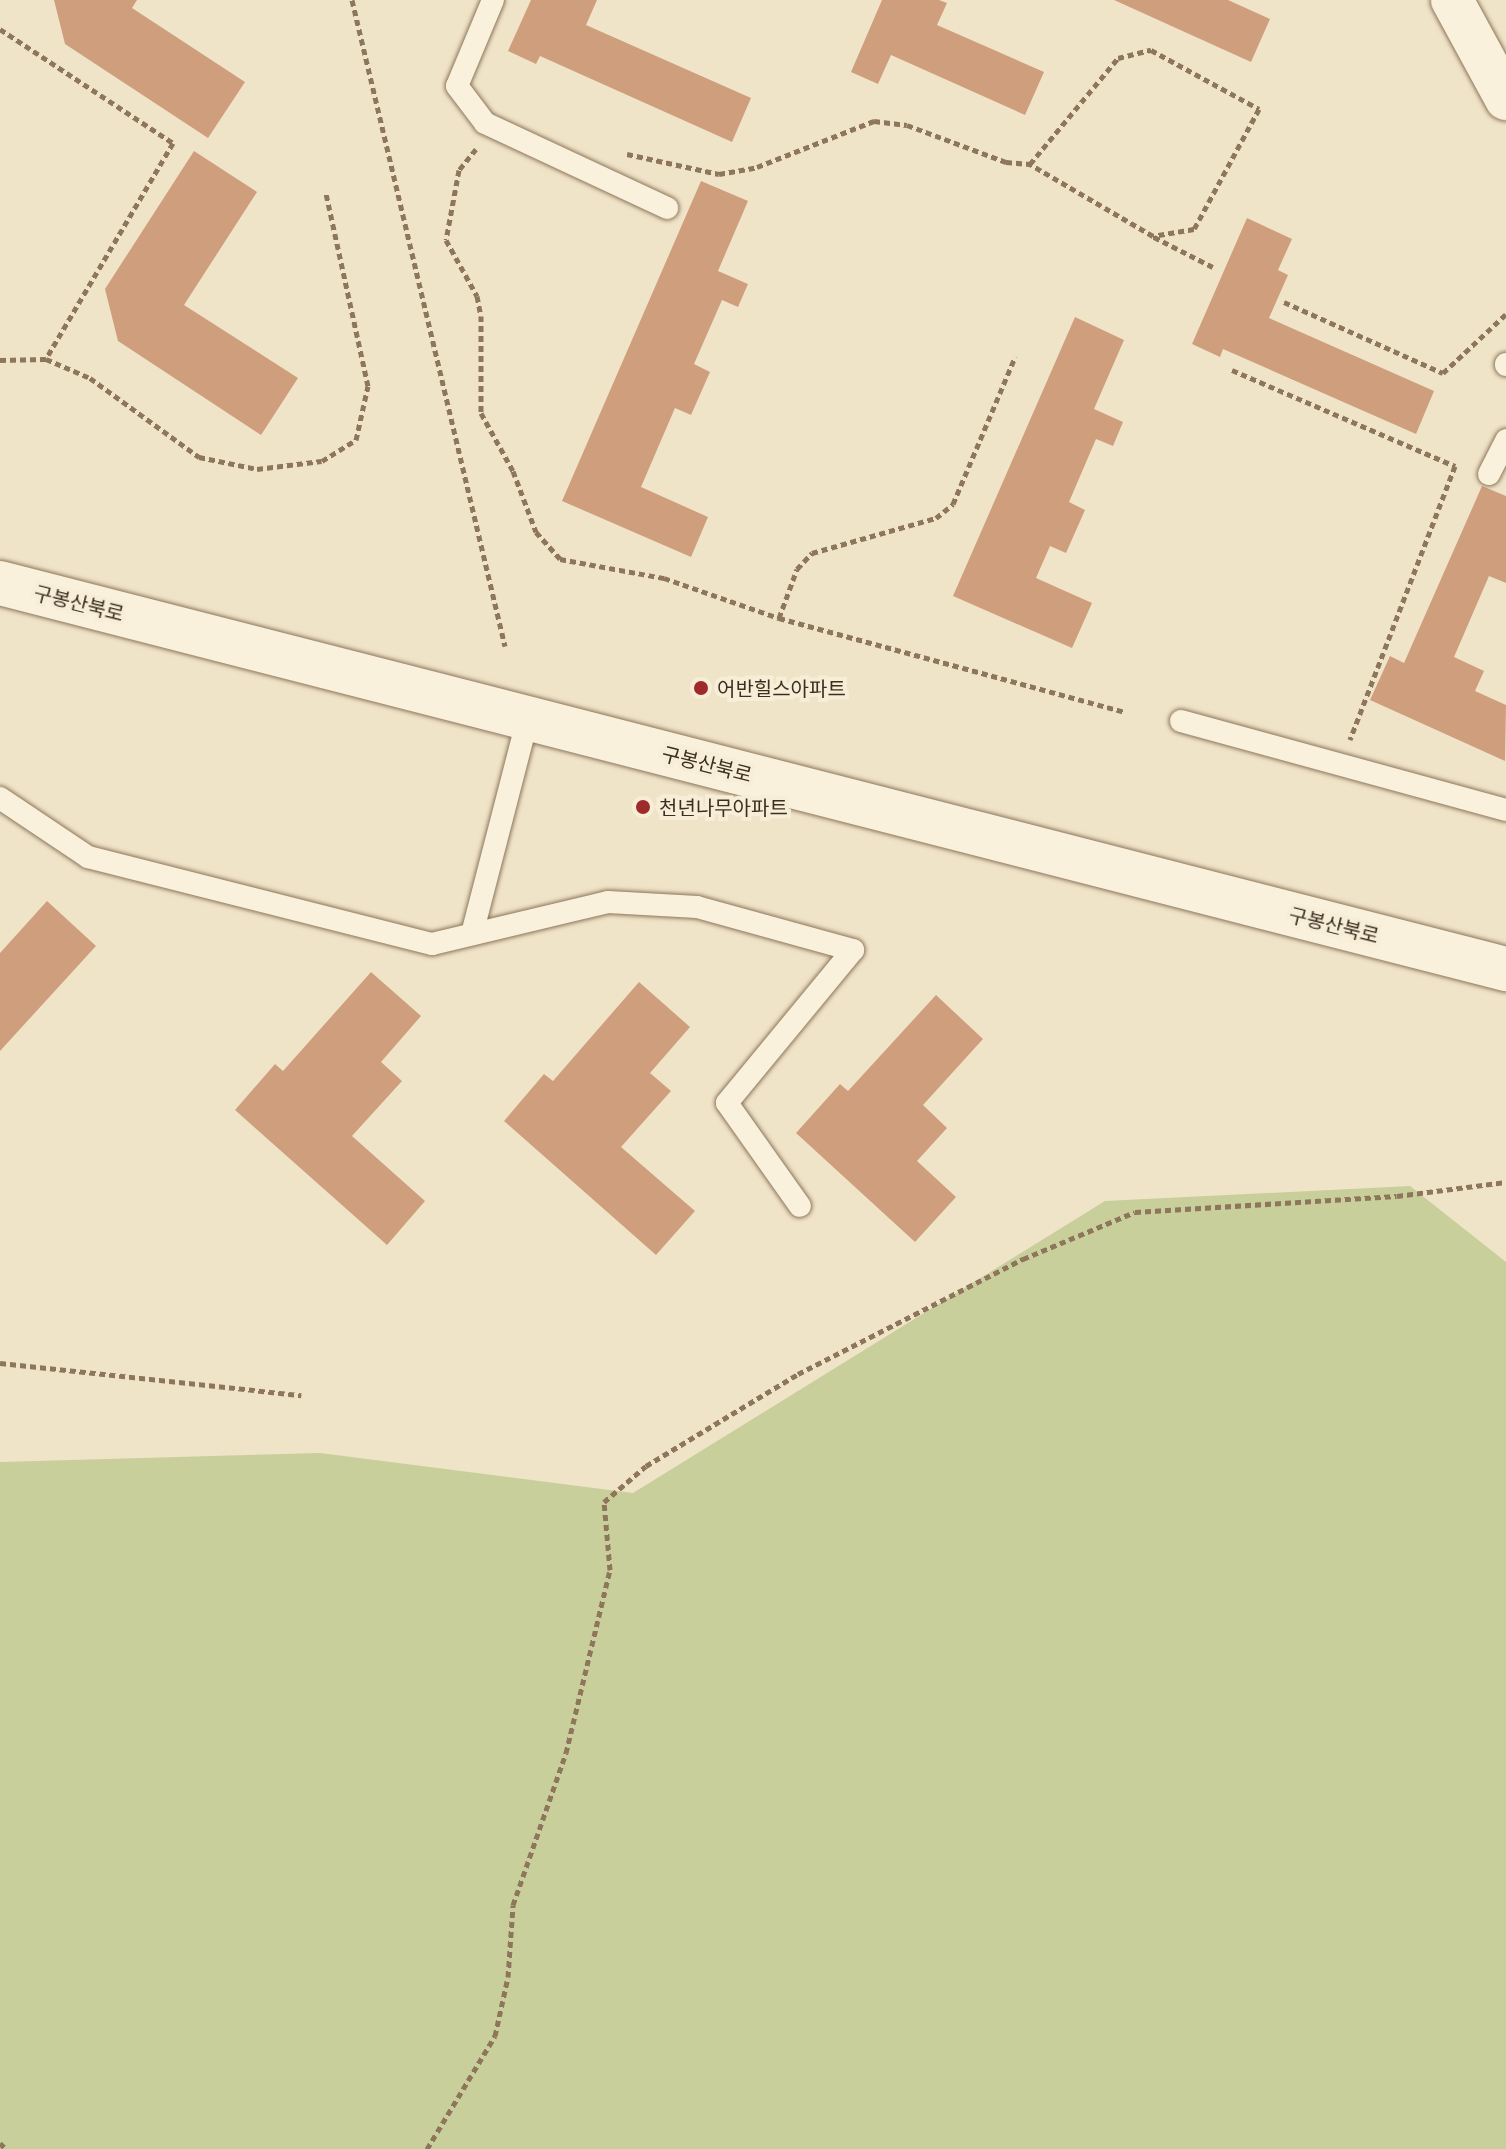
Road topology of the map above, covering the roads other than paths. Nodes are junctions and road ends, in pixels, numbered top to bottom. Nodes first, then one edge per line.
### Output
1 (493, 0) edge
2 (1452, 0) edge
3 (1506, 99) edge
4 (667, 208) dead end
5 (1506, 440) edge
6 (1489, 474) dead end
7 (0, 583) edge
8 (528, 718) junction
9 (1181, 721) dead end
10 (4, 809) edge
11 (1506, 810) edge
12 (472, 934) junction
13 (1506, 969) edge
14 (800, 1206) dead end

1 - 4 lane
2 - 3 street
5 - 6 lane
7 - 8 main road, 구봉산북로
8 - 12 lane
8 - 13 main road, 구봉산북로
9 - 11 lane
10 - 12 lane
12 - 14 lane

